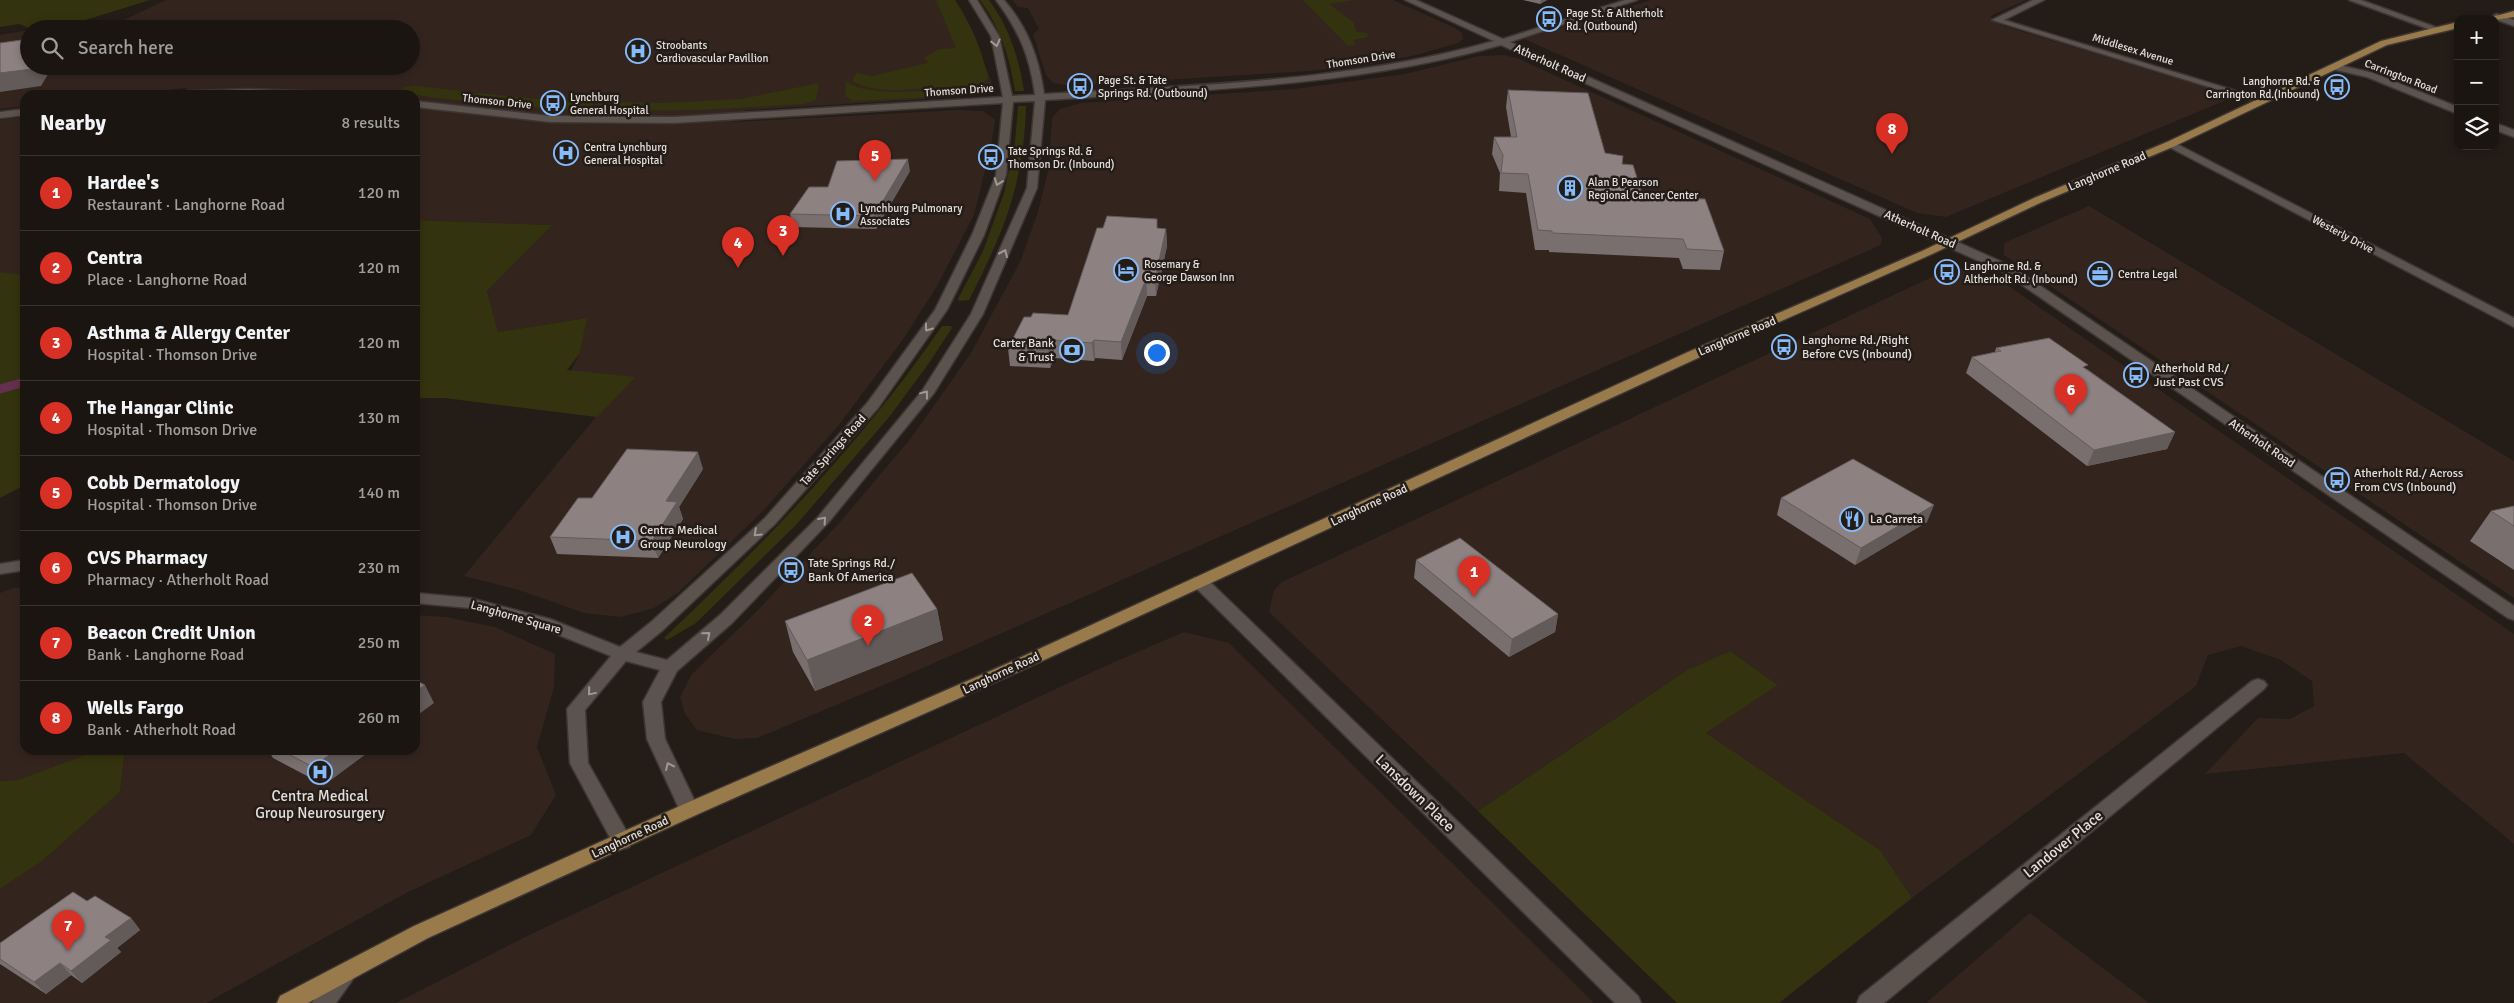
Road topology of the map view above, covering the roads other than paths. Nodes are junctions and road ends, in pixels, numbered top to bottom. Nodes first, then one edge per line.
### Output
1 (973, 0) edge
2 (1000, 0) edge
3 (1409, 0) edge
4 (1633, 0) edge
5 (2040, 0) edge
6 (2352, 0) edge
7 (2514, 14) edge
8 (2499, 17) edge
9 (2499, 19) edge
10 (2514, 23) edge
11 (2454, 26) edge
12 (2437, 29) junction
13 (1501, 41) junction
14 (2335, 67) junction
15 (1040, 97) junction
16 (1008, 100) junction
17 (2264, 101) junction
18 (420, 105) edge
19 (2454, 109) edge
20 (20, 113) edge
21 (0, 115) edge
22 (2499, 128) edge
23 (2514, 134) edge
24 (2171, 144) junction
25 (1950, 242) junction
26 (2514, 323) edge
27 (20, 566) edge
28 (0, 570) edge
29 (1200, 582) junction
30 (420, 598) edge
31 (2514, 614) edge
32 (622, 654) junction
33 (670, 667) junction
34 (2258, 685) dead end
35 (690, 810) junction
36 (622, 841) junction
37 (350, 968) junction
38 (288, 1003) edge
39 (323, 1003) edge
40 (1630, 1003) edge
41 (1868, 1003) edge

1 -> 16 street, Tate Springs Road
2 - 15 street
3 - 13 street, Atherholt Road
4 - 13 street, Thomson Drive
5 - 17 street, Middlesex Avenue
6 - 12 street
7 - 8 main road
9 - 10 street
11 - 12 main road, Langhorne Road
12 - 14 main road, Langhorne Road
13 - 15 street, Thomson Drive
13 - 25 street, Atherholt Road
14 - 17 main road, Langhorne Road
14 - 19 street, Carrington Road
15 - 16 street, Thomson Drive
33 -> 15 street
16 - 18 street, Thomson Drive
16 -> 32 street, Tate Springs Road
17 - 24 main road, Langhorne Road
20 - 21 street
22 - 23 street
24 - 25 main road, Langhorne Road
24 - 26 street, Westerly Drive
25 - 29 main road, Langhorne Road
25 - 31 street, Atherholt Road
27 - 28 street
29 - 35 main road, Langhorne Road
29 - 40 street, Lansdown Place
30 - 32 street, Langhorne Square
32 - 33 street, Langhorne Square
32 -> 36 street, Tate Springs Road
35 -> 33 street
34 - 41 street, Landover Place
35 - 36 main road, Langhorne Road
36 - 37 main road, Langhorne Road
37 - 38 main road, Langhorne Road
37 - 39 street

